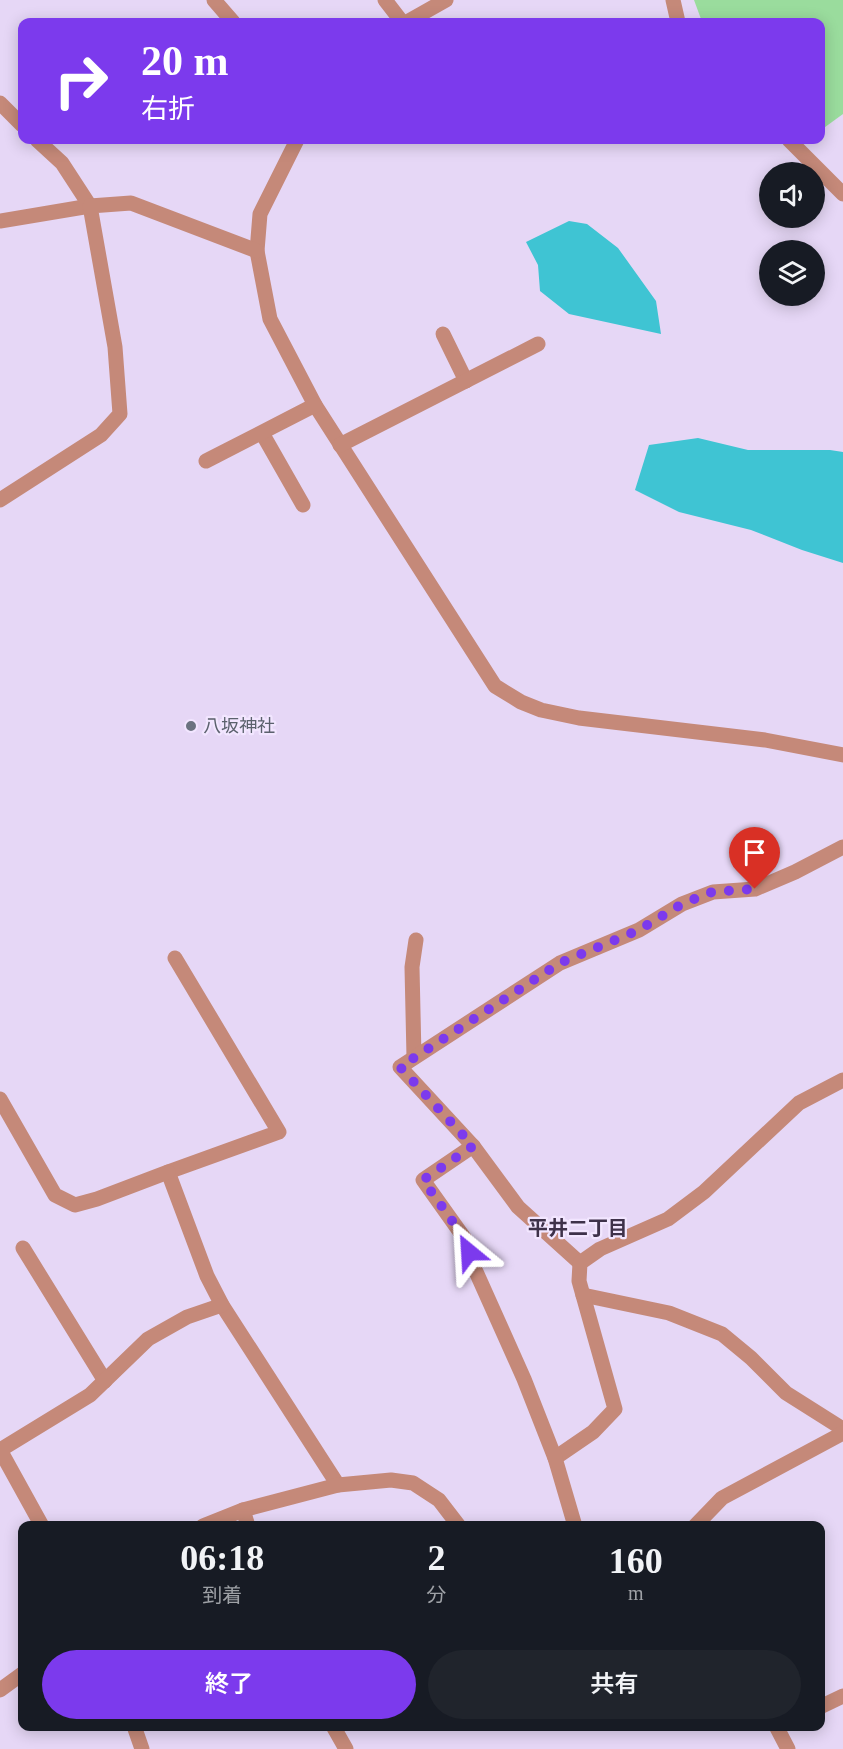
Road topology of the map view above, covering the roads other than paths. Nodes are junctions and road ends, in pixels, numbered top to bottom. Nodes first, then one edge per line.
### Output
1 (214, 0) edge
2 (385, 0) edge
3 (446, 0) edge
4 (673, 0) edge
5 (230, 18) edge
6 (399, 18) edge
7 (414, 18) edge
8 (677, 18) edge
9 (0, 103) edge
10 (18, 121) edge
11 (41, 144) edge
12 (295, 144) edge
13 (793, 144) edge
14 (843, 194) edge
15 (90, 206) junction
16 (0, 221) edge
17 (257, 251) junction
18 (443, 334) dead end
19 (538, 344) dead end
20 (466, 381) junction
21 (315, 405) junction
22 (262, 433) junction
23 (340, 445) junction
24 (206, 461) dead end
25 (0, 500) edge
26 (303, 505) dead end
27 (843, 755) edge
28 (843, 847) edge
29 (416, 940) dead end
30 (175, 958) dead end
31 (414, 1057) junction
32 (843, 1080) edge
33 (0, 1099) edge
34 (473, 1146) junction
35 (168, 1172) junction
36 (23, 1248) dead end
37 (580, 1263) junction
38 (583, 1295) junction
39 (222, 1305) junction
40 (105, 1381) junction
41 (843, 1431) edge
42 (555, 1458) junction
43 (338, 1485) junction
44 (243, 1510) junction
45 (39, 1521) edge
46 (216, 1521) edge
47 (246, 1521) edge
48 (455, 1521) edge
49 (574, 1521) edge
50 (700, 1521) edge
51 (18, 1677) edge
52 (0, 1690) edge
53 (843, 1696) edge
54 (825, 1705) edge
55 (136, 1731) edge
56 (336, 1731) edge
57 (781, 1731) edge
58 (142, 1749) edge
59 (346, 1749) edge
60 (788, 1749) edge

1 - 5 street
2 - 6 street
3 - 7 street
4 - 8 street
9 - 10 street
11 - 15 street
12 - 17 street
13 - 14 street
15 - 16 street
15 - 17 street
15 - 25 street
17 - 21 street
18 - 20 street
19 - 20 street
20 - 23 street
21 - 22 street
21 - 23 street
22 - 24 street
22 - 26 street
23 - 27 street
28 - 31 street
29 - 31 street
30 - 35 street
31 - 34 street
32 - 37 street
33 - 35 street
34 - 37 street
34 - 42 street
35 - 39 street
36 - 40 street
37 - 38 street
38 - 41 street
38 - 42 street
39 - 40 street
39 - 43 street
40 - 45 street
41 - 50 street
42 - 49 street
43 - 44 street
43 - 48 street
44 - 46 street
44 - 47 street
51 - 52 street
53 - 54 street
55 - 58 street
56 - 59 street
57 - 60 street

